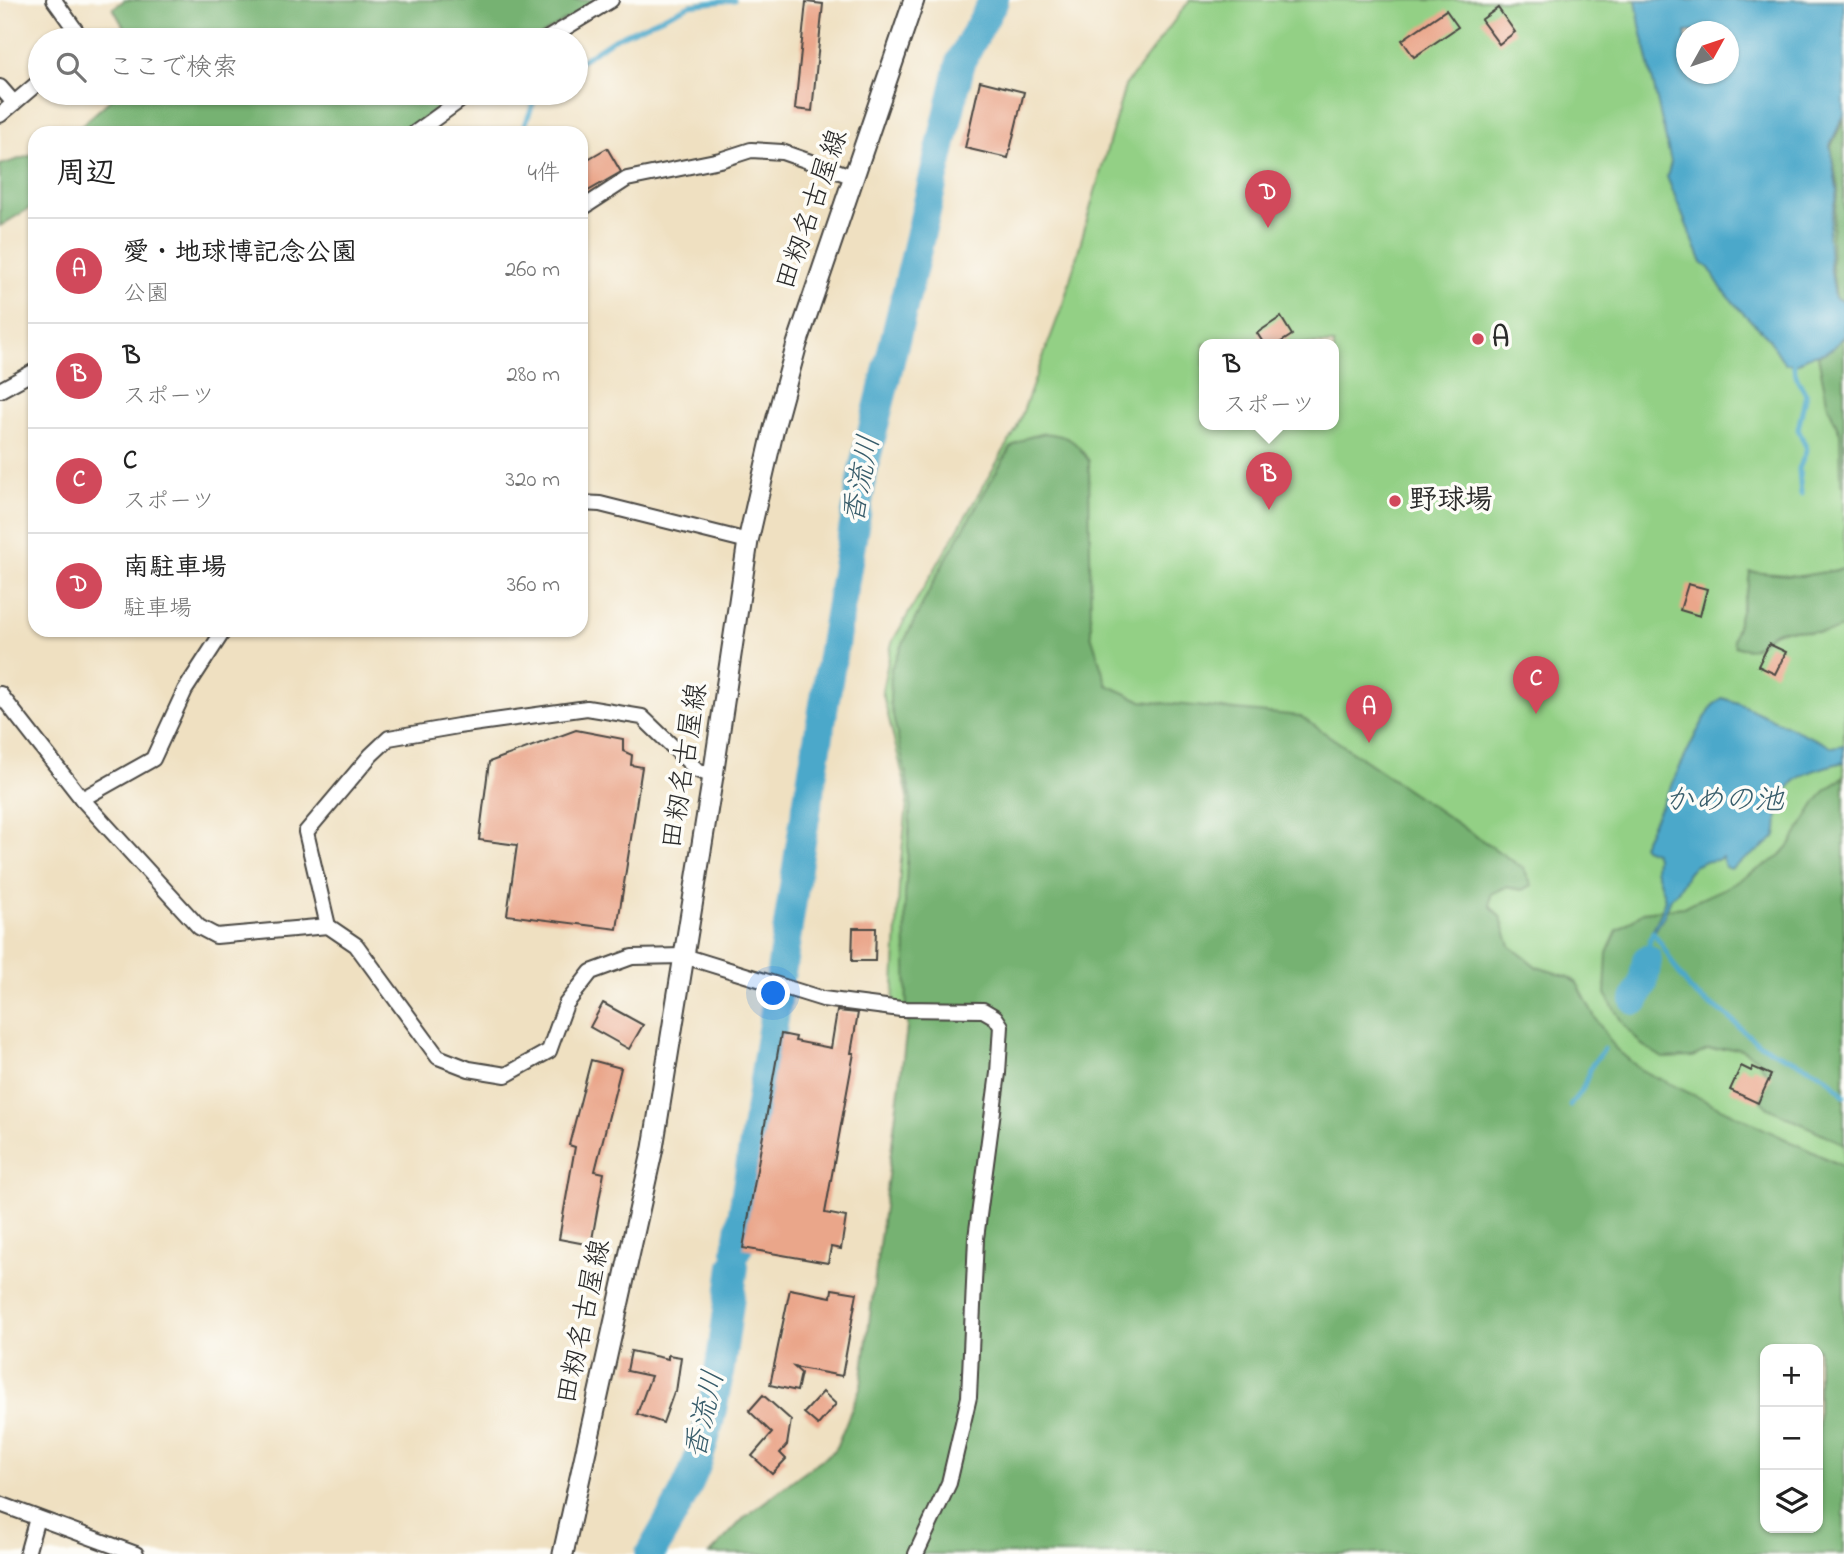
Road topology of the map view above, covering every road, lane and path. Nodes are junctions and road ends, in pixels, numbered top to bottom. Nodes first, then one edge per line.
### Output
1 (54, 0) edge
2 (611, 0) edge
3 (914, 0) edge
4 (74, 28) edge
5 (565, 28) edge
6 (0, 87) edge
7 (28, 91) edge
8 (14, 103) junction
9 (454, 105) edge
10 (0, 115) edge
11 (425, 126) edge
12 (854, 177) junction
13 (588, 204) edge
14 (28, 375) edge
15 (0, 390) edge
16 (588, 503) edge
17 (748, 541) junction
18 (219, 637) edge
19 (0, 694) edge
20 (713, 776) junction
21 (82, 799) junction
22 (328, 926) junction
23 (684, 957) junction
24 (0, 1504) edge
25 (37, 1518) junction
26 (115, 1550) edge
27 (27, 1554) edge
28 (136, 1554) edge
29 (563, 1554) edge
30 (916, 1554) edge

1 - 4 street
2 - 5 street
3 - 12 main road, 田籾名古屋線
6 - 8 street
7 - 8 street
8 - 10 street
9 - 11 street
12 - 13 street
12 - 17 main road, 田籾名古屋線
14 - 15 street
16 - 17 street
17 - 20 main road, 田籾名古屋線
18 - 21 street
19 - 21 street
20 - 22 street
20 - 23 main road, 田籾名古屋線
21 - 22 street
22 - 23 street
23 - 29 main road, 田籾名古屋線
23 - 30 street
24 - 25 street
25 - 26 street
25 - 27 street
26 - 28 street

